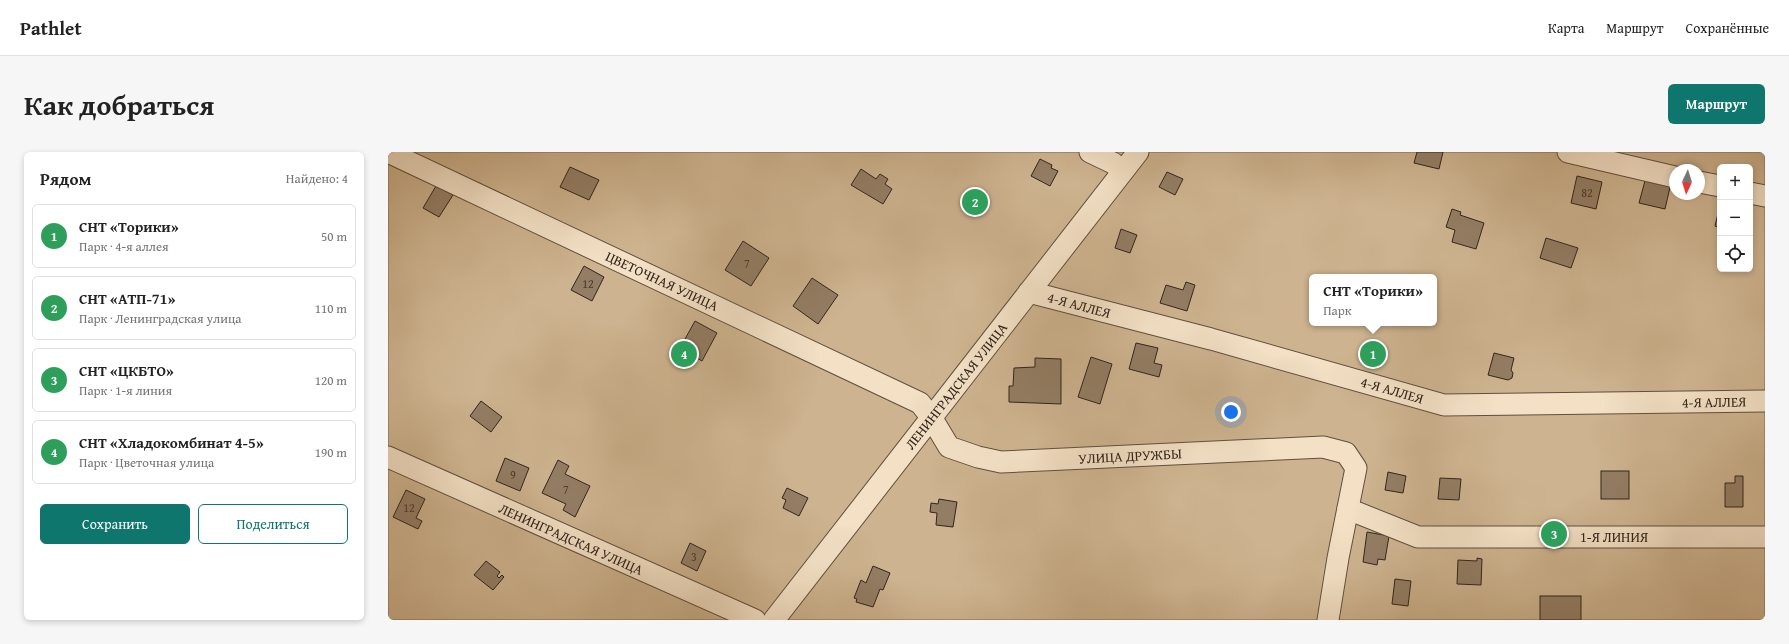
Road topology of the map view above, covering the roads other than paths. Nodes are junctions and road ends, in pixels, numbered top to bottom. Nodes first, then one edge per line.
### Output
1 (388, 152) edge
2 (1090, 152) edge
3 (1138, 152) edge
4 (1568, 152) edge
5 (1123, 171) junction
6 (1669, 176) edge
7 (1705, 183) edge
8 (1717, 185) edge
9 (1753, 194) edge
10 (1765, 196) edge
11 (1029, 292) junction
12 (1765, 401) edge
13 (931, 417) junction
14 (388, 457) edge
15 (1348, 509) junction
16 (1765, 537) edge
17 (755, 620) edge
18 (774, 620) edge
19 (1328, 620) edge

1 - 13 street, ЦВЕТОЧНАЯ УЛИЦА
2 - 5 street
3 - 5 street, ЛЕНИНГРАДСКАЯ УЛИЦА
4 - 6 street
5 - 11 street, ЛЕНИНГРАДСКАЯ УЛИЦА
7 - 8 street
9 - 10 street
11 - 12 street, 4-Я АЛЛЕЯ
11 - 13 street, ЛЕНИНГРАДСКАЯ УЛИЦА
13 - 15 street, УЛИЦА ДРУЖБЫ
13 - 18 street, ЛЕНИНГРАДСКАЯ УЛИЦА
14 - 17 street, ЛЕНИНГРАДСКАЯ УЛИЦА
15 - 16 street, 1-Я ЛИНИЯ
15 - 19 street

